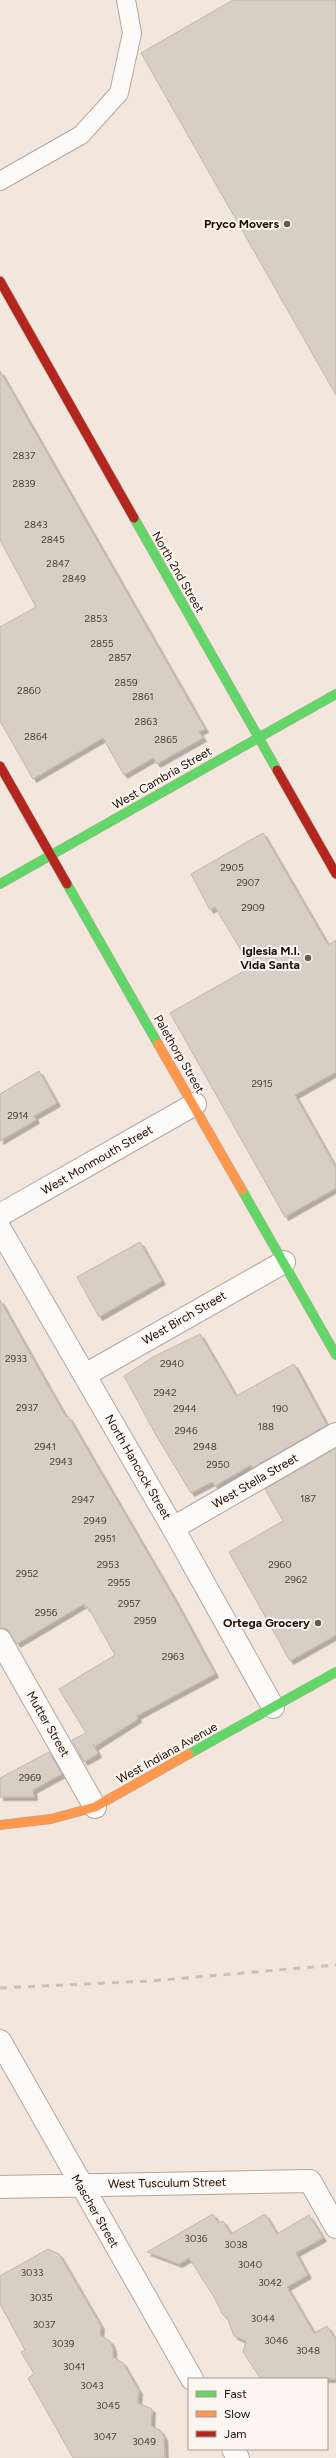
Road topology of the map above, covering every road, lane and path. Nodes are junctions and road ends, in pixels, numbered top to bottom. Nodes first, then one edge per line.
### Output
1 (126, 0) edge
2 (0, 181) edge
3 (0, 281) edge
4 (336, 694) edge
5 (258, 737) junction
6 (0, 766) edge
7 (50, 855) junction
8 (336, 874) edge
9 (0, 884) edge
10 (195, 1104) junction
11 (0, 1215) edge
12 (0, 1229) edge
13 (284, 1262) junction
14 (336, 1355) edge
15 (84, 1375) junction
16 (336, 1434) edge
17 (173, 1528) junction
18 (0, 1640) edge
19 (336, 1672) edge
20 (273, 1707) junction
21 (95, 1808) junction
22 (0, 1825) edge
23 (0, 2041) edge
24 (80, 2184) junction
25 (0, 2187) edge
26 (336, 2227) edge
27 (191, 2378) edge

1 - 2 lane
3 - 5 street, North 2nd Street
4 - 5 street, West Cambria Street
5 - 7 street, West Cambria Street
5 - 8 street, North 2nd Street
6 - 7 street, Palethorp Street
7 - 9 street, West Cambria Street
7 - 10 street, Palethorp Street
10 - 11 street, West Monmouth Street
10 - 13 street, Palethorp Street
12 - 15 street, North Hancock Street
13 - 14 street, Palethorp Street
13 - 15 street, West Birch Street
15 - 17 street, North Hancock Street
16 - 17 street, West Stella Street
17 - 20 street, North Hancock Street
18 - 21 street, Mutter Street
19 - 20 street, West Indiana Avenue
20 - 21 street, West Indiana Avenue
21 - 22 street, West Indiana Avenue
23 - 24 street, Mascher Street
24 - 25 street, West Tusculum Street
24 - 26 street, West Tusculum Street
24 - 27 street, Mascher Street

